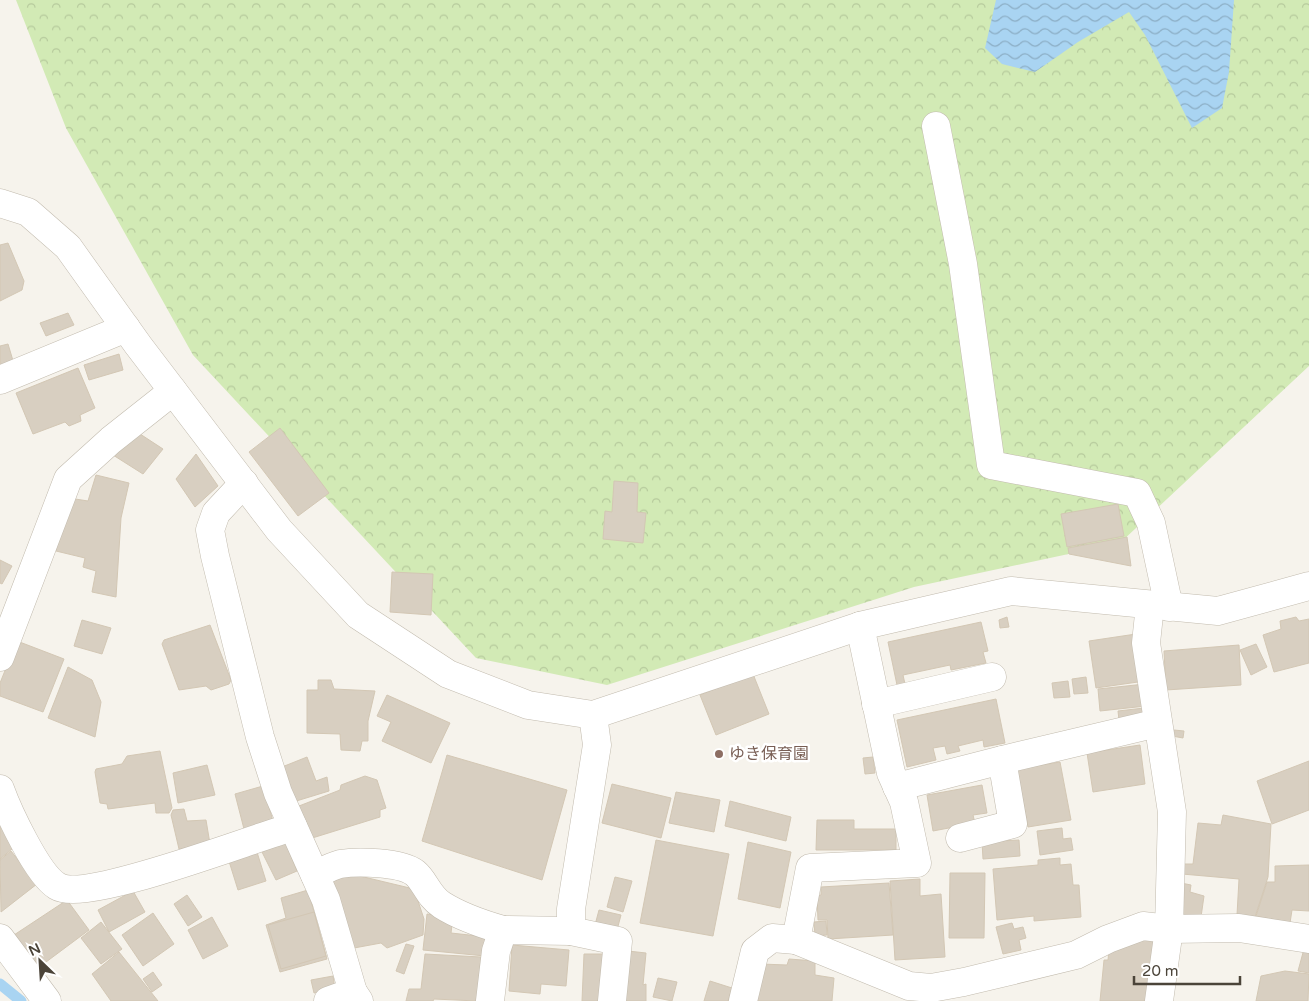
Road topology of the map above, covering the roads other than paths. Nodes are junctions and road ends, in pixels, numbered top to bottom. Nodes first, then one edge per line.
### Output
1 (936, 126) dead end
2 (0, 203) edge
3 (126, 328) junction
4 (0, 380) edge
5 (173, 391) junction
6 (244, 483) junction
7 (1309, 586) edge
8 (1160, 606) junction
9 (860, 626) junction
10 (0, 657) edge
11 (992, 677) dead end
12 (876, 704) junction
13 (593, 715) junction
14 (1158, 723) junction
15 (1002, 760) junction
16 (897, 787) junction
17 (0, 788) edge
18 (293, 827) junction
19 (960, 838) dead end
20 (315, 875) junction
21 (1169, 928) junction
22 (502, 930) junction
23 (570, 932) junction
24 (0, 938) edge
25 (796, 940) junction
26 (1309, 940) edge
27 (356, 997) edge
28 (47, 1001) edge
29 (328, 1001) edge
30 (490, 1001) edge
31 (612, 1001) edge
32 (743, 1001) edge
33 (1159, 1001) edge

1 - 8 street
2 - 3 street
3 - 4 street
3 - 5 street
5 - 6 street
5 - 10 street
6 - 13 street
6 - 18 street
7 - 8 street
8 - 9 street
8 - 14 street
9 - 12 street
9 - 13 street
11 - 12 street
12 - 16 street
13 - 23 street
14 - 15 street
14 - 21 street
15 - 16 street
15 - 19 street
16 - 25 street
17 - 18 street
18 - 20 street
20 - 22 street
20 - 27 street
21 - 25 street
21 - 26 street
21 - 33 street
22 - 23 street
22 - 30 street
23 - 31 street
24 - 28 street
25 - 32 street
27 - 29 street

